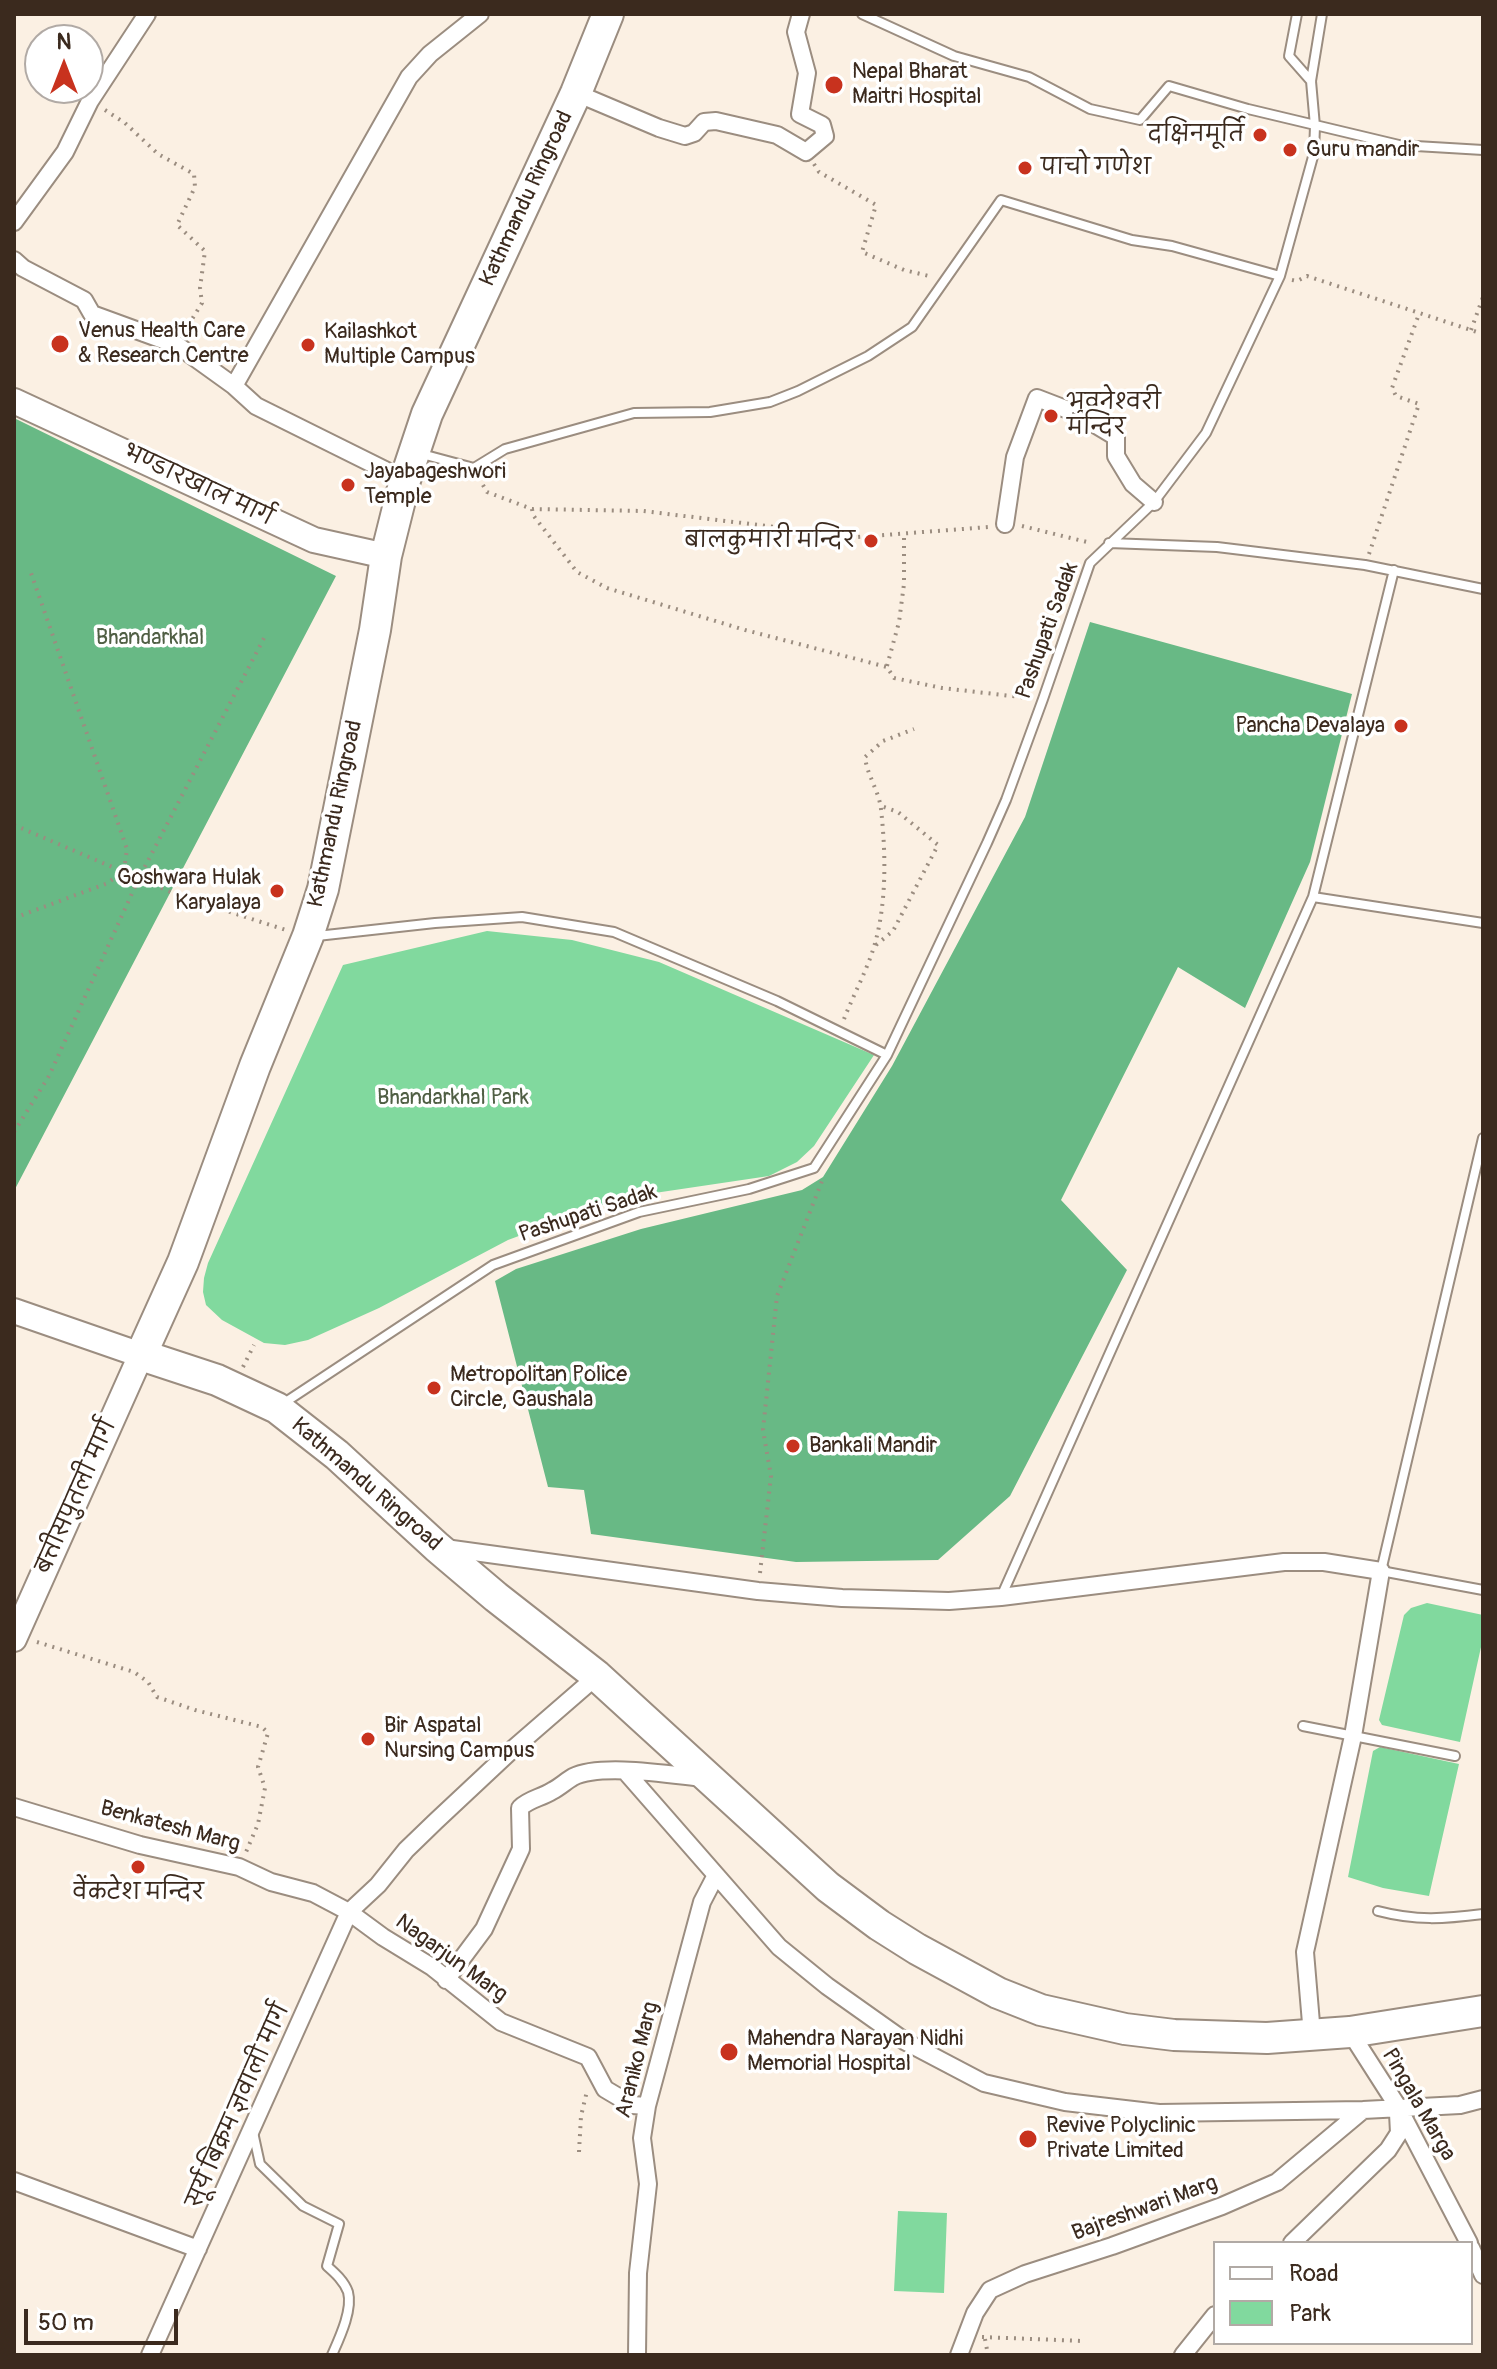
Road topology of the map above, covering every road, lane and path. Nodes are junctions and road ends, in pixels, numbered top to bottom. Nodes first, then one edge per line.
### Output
1 (147, 14) edge
2 (480, 14) edge
3 (608, 14) edge
4 (801, 14) edge
5 (862, 14) edge
6 (1297, 14) edge
7 (1322, 14) edge
8 (104, 80) edge
9 (1311, 81) junction
10 (576, 93) junction
11 (89, 104) edge
12 (95, 104) edge
13 (1315, 126) junction
14 (1483, 150) edge
15 (806, 152) junction
16 (14, 222) edge
17 (14, 260) edge
18 (1280, 276) junction
19 (945, 279) junction
20 (1483, 297) edge
21 (1419, 314) junction
22 (1471, 330) junction
23 (1483, 334) edge
24 (177, 345) junction
25 (234, 386) junction
26 (14, 401) edge
27 (409, 466) junction
28 (474, 468) junction
29 (1154, 502) junction
30 (532, 509) junction
31 (1005, 524) junction
32 (904, 534) junction
33 (1109, 543) junction
34 (386, 556) junction
35 (1365, 565) junction
36 (1394, 570) junction
37 (31, 573) dead end
38 (1483, 589) edge
39 (264, 638) dead end
40 (887, 667) junction
41 (1043, 699) junction
42 (914, 729) dead end
43 (881, 806) junction
44 (14, 825) edge
45 (124, 870) junction
46 (139, 878) junction
47 (1313, 897) junction
48 (14, 918) edge
49 (1483, 923) edge
50 (308, 936) junction
51 (875, 946) junction
52 (839, 1032) junction
53 (887, 1055) junction
54 (14, 1132) edge
55 (1483, 1138) edge
56 (814, 1168) junction
57 (14, 1311) edge
58 (141, 1355) junction
59 (277, 1408) junction
60 (437, 1547) junction
61 (1381, 1571) junction
62 (1483, 1590) edge
63 (758, 1591) junction
64 (1001, 1597) junction
65 (15, 1636) edge
66 (597, 1676) junction
67 (1303, 1726) dead end
68 (1353, 1736) junction
69 (1455, 1756) dead end
70 (625, 1771) junction
71 (710, 1779) junction
72 (14, 1807) edge
73 (239, 1867) junction
74 (715, 1877) junction
75 (1378, 1911) dead end
76 (349, 1912) junction
77 (1483, 1914) edge
78 (446, 1980) junction
79 (1483, 2011) edge
80 (1350, 2032) junction
81 (1312, 2035) junction
82 (1483, 2099) edge
83 (585, 2100) dead end
84 (647, 2106) junction
85 (1398, 2107) junction
86 (1363, 2110) junction
87 (252, 2130) junction
88 (579, 2152) dead end
89 (14, 2181) edge
90 (1294, 2241) edge
91 (1467, 2241) edge
92 (198, 2249) junction
93 (1473, 2253) edge
94 (1483, 2275) edge
95 (1213, 2318) edge
96 (965, 2334) junction
97 (985, 2339) junction
98 (1083, 2341) dead end
99 (150, 2355) edge
100 (332, 2355) edge
101 (637, 2355) edge
102 (959, 2355) edge
103 (988, 2355) edge
104 (1183, 2355) edge

1 - 8 street
2 - 25 street
3 - 10 highway, Kathmandu Ringroad
4 - 15 street
5 - 13 lane
6 - 9 lane
7 - 9 lane, Pashupati Sadak
9 - 13 lane, Pashupati Sadak
10 - 15 street
10 - 27 highway, Kathmandu Ringroad
11 - 16 street
12 - 24 path
13 - 14 lane
13 - 18 lane, Pashupati Sadak
15 - 19 path
17 - 24 street
18 - 19 lane
18 - 21 path
18 - 29 lane, Pashupati Sadak
19 - 28 lane
20 - 22 path
21 - 22 path
21 - 35 path
22 - 23 path
24 - 25 street
25 - 27 street
26 - 34 main road, भण्डारखाल मार्ग
27 - 28 lane
27 - 34 highway, Kathmandu Ringroad
28 - 30 path
29 - 31 street
29 - 33 lane, Pashupati Sadak
30 - 32 path
30 - 40 path
31 - 32 path
31 - 33 path
32 - 40 path
33 - 35 lane
33 - 41 lane, Pashupati Sadak
34 - 50 highway, Kathmandu Ringroad
35 - 36 lane
36 - 38 lane
36 - 47 lane
37 - 45 path
39 - 46 path
40 - 41 path
41 - 53 lane, Pashupati Sadak
42 - 43 path
43 - 51 path
43 - 51 path
44 - 45 path
45 - 46 path
45 - 48 path
46 - 50 path
46 - 54 path
47 - 49 lane
47 - 64 lane
50 - 52 lane
50 - 58 highway, Kathmandu Ringroad
51 - 52 path
52 - 53 lane
53 - 56 lane, Pashupati Sadak
55 - 61 lane
56 - 59 lane, Pashupati Sadak
56 - 63 path
57 - 58 main road
58 - 59 highway, Kathmandu Ringroad
58 - 65 main road, बत्तीसपुतली मार्ग
59 - 60 highway, Kathmandu Ringroad
60 - 63 street
60 - 66 highway, Kathmandu Ringroad
61 - 62 lane
61 - 64 street
61 - 68 street
63 - 64 street
65 - 73 path
66 - 71 highway, Kathmandu Ringroad
66 - 76 street
67 - 68 lane
68 - 69 lane
68 - 81 street
70 - 71 street
70 - 74 street
70 - 78 street
71 - 81 highway, Kathmandu Ringroad
72 - 73 street, Benkatesh Marg
73 - 76 street, Benkatesh Marg
74 - 84 street, Araniko Marg
74 - 86 street
75 - 77 lane
76 - 78 street, Nagarjun Marg
76 - 87 street, सूर्य बिक्रम ज्ञवाली मार्ग
78 - 84 street, Nagarjun Marg
79 - 80 highway, Kathmandu Ringroad
80 - 81 highway, Kathmandu Ringroad
80 - 85 street, Pingala Marga
82 - 85 street
83 - 88 path
84 - 101 street, Araniko Marg
85 - 86 street
85 - 90 street
85 - 91 street, Pingala Marga
86 - 96 street, Bajreshwari Marg
87 - 92 street, सूर्य बिक्रम ज्ञवाली मार्ग
87 - 100 lane
89 - 92 street
92 - 99 street, सूर्य बिक्रम ज्ञवाली मार्ग
93 - 94 street, Pingala Marga
95 - 104 street
96 - 97 path
96 - 102 street, Bajreshwari Marg
97 - 98 path
97 - 103 path

